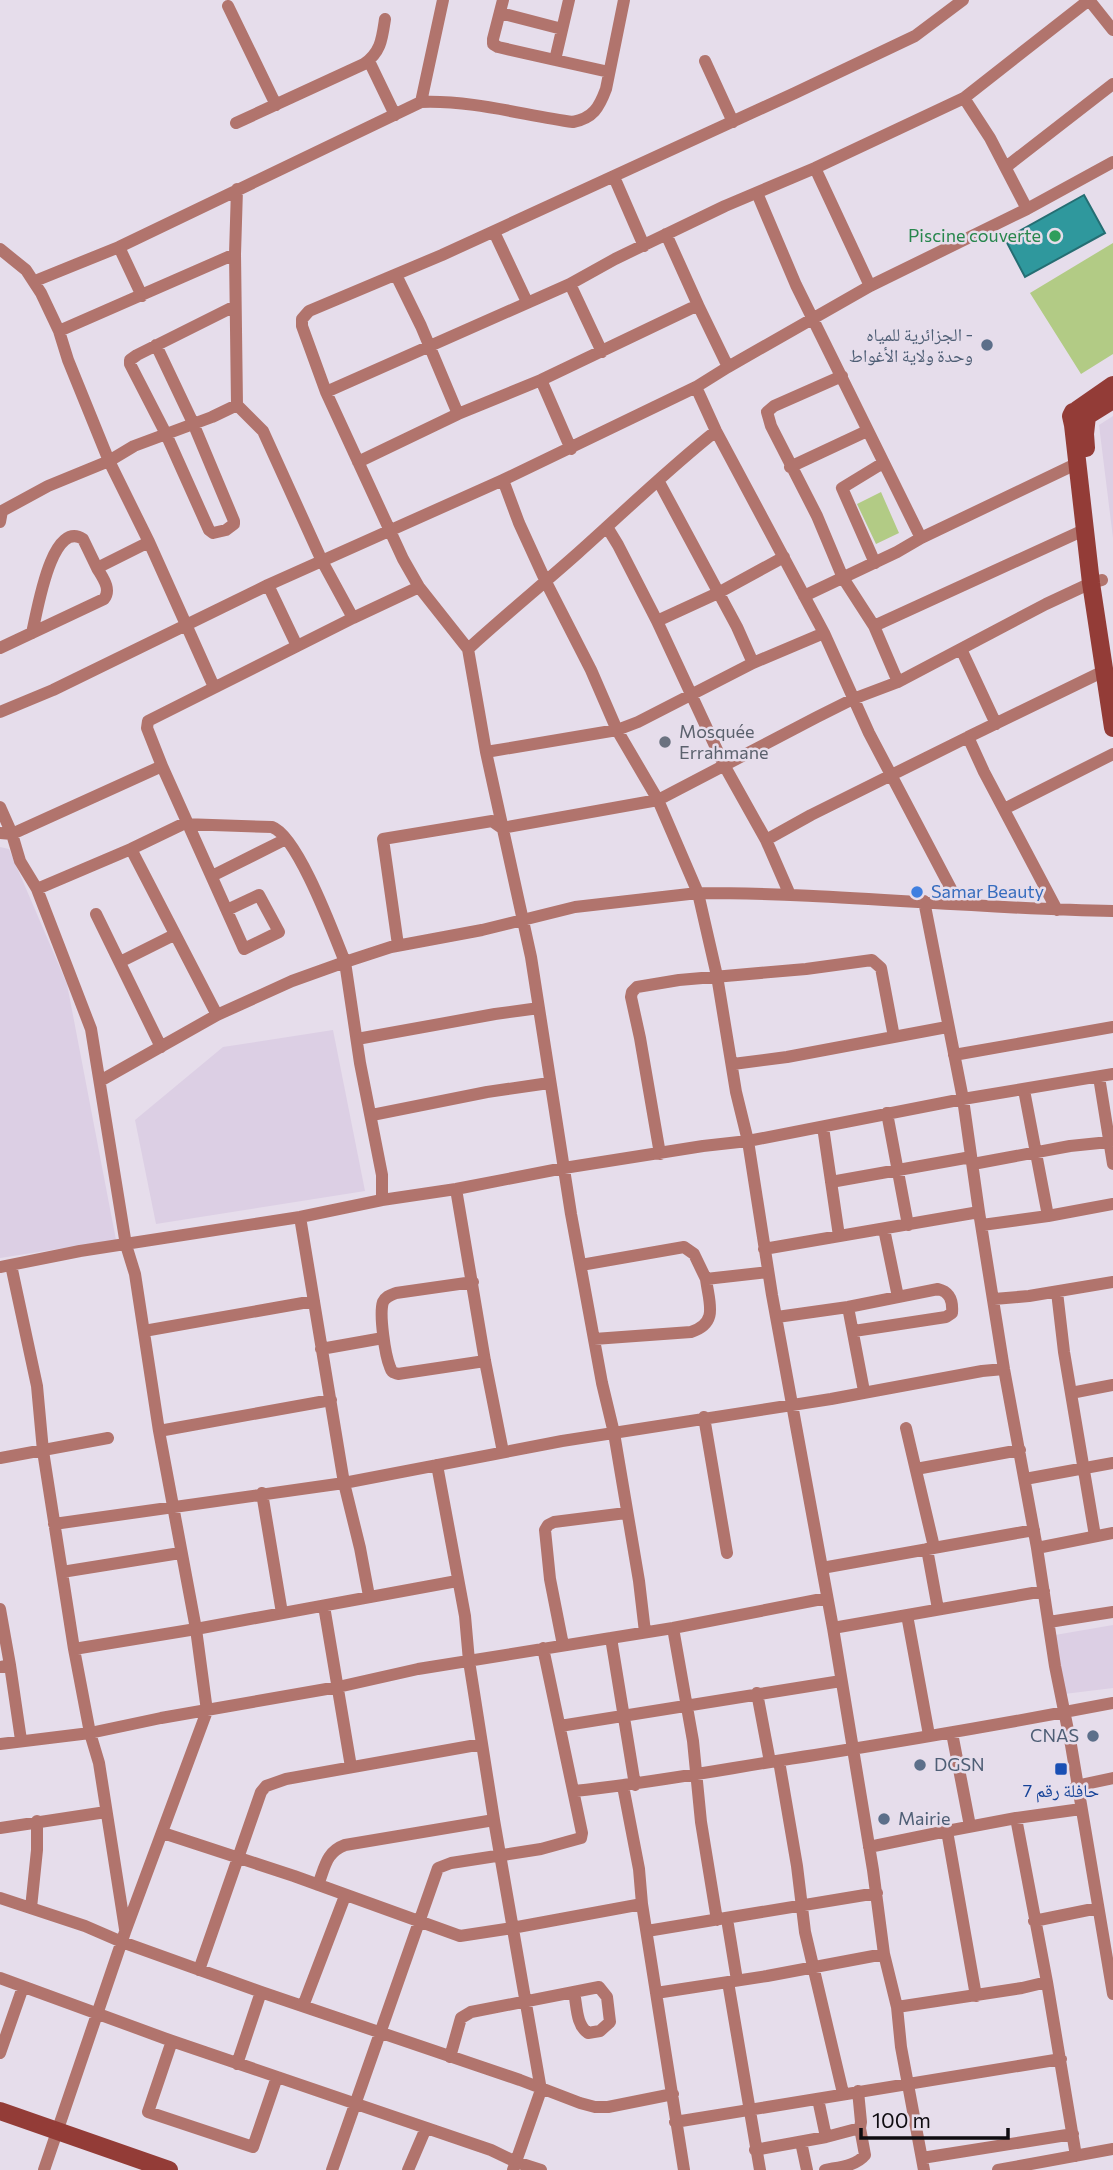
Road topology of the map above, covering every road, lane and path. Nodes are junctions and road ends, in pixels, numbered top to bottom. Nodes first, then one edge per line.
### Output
1 (443, 0) edge
2 (569, 0) edge
3 (624, 0) edge
4 (963, 0) edge
5 (1089, 0) edge
6 (228, 6) dead end
7 (501, 7) edge
8 (385, 19) dead end
9 (562, 29) junction
10 (1113, 30) edge
11 (555, 60) junction
12 (369, 61) junction
13 (705, 61) dead end
14 (609, 72) junction
15 (1113, 84) edge
16 (964, 98) junction
17 (421, 102) junction
18 (276, 105) junction
19 (395, 115) junction
20 (733, 122) junction
21 (236, 123) dead end
22 (1113, 162) edge
23 (1006, 167) junction
24 (815, 168) junction
25 (614, 177) junction
26 (237, 189) junction
27 (757, 192) junction
28 (1027, 209) junction
29 (494, 232) junction
30 (666, 234) junction
31 (644, 246) junction
32 (119, 247) junction
33 (0, 249) edge
34 (235, 254) junction
35 (397, 275) junction
36 (35, 281) junction
37 (570, 284) junction
38 (870, 286) junction
39 (142, 296) junction
40 (527, 302) junction
41 (698, 305) junction
42 (235, 306) junction
43 (813, 318) junction
44 (59, 331) junction
45 (156, 345) junction
46 (430, 346) junction
47 (601, 352) junction
48 (728, 366) junction
49 (842, 376) junction
50 (541, 380) junction
51 (1113, 385) edge
52 (696, 387) junction
53 (326, 392) junction
54 (1113, 400) edge
55 (237, 405) junction
56 (458, 414) junction
57 (1081, 419) junction
58 (193, 423) junction
59 (716, 431) junction
60 (867, 431) junction
61 (166, 434) junction
62 (571, 449) junction
63 (109, 461) junction
64 (358, 462) junction
65 (883, 463) junction
66 (1078, 463) junction
67 (790, 467) junction
68 (503, 480) junction
69 (659, 482) junction
70 (1, 515) edge
71 (607, 527) junction
72 (1084, 530) junction
73 (390, 531) junction
74 (921, 538) junction
75 (149, 542) junction
76 (784, 558) junction
77 (322, 561) junction
78 (875, 563) junction
79 (97, 568) junction
80 (843, 578) junction
81 (546, 582) junction
82 (1096, 582) junction
83 (268, 586) junction
84 (419, 587) junction
85 (718, 593) junction
86 (804, 596) junction
87 (353, 618) junction
88 (657, 621) junction
89 (185, 625) junction
90 (874, 626) junction
91 (32, 633) junction
92 (824, 633) junction
93 (297, 646) junction
94 (0, 648) edge
95 (468, 649) junction
96 (961, 649) junction
97 (753, 663) junction
98 (1108, 667) edge
99 (898, 681) junction
100 (214, 687) junction
101 (691, 695) junction
102 (853, 699) junction
103 (0, 712) edge
104 (996, 724) junction
105 (1113, 728) edge
106 (617, 730) junction
107 (968, 737) junction
108 (486, 752) junction
109 (1113, 754) edge
110 (724, 765) junction
111 (162, 766) junction
112 (892, 775) junction
113 (658, 800) junction
114 (0, 807) edge
115 (1004, 809) junction
116 (188, 823) junction
117 (502, 828) junction
118 (6, 833) edge
119 (286, 839) junction
120 (766, 840) junction
121 (131, 849) junction
122 (212, 876) junction
123 (37, 889) junction
124 (698, 892) junction
125 (790, 895) junction
126 (924, 901) junction
127 (959, 904) junction
128 (227, 910) junction
129 (1057, 910) junction
130 (1113, 911) edge
131 (96, 914) dead end
132 (523, 920) junction
133 (174, 936) junction
134 (398, 946) junction
135 (120, 962) junction
136 (345, 962) junction
137 (718, 976) junction
138 (539, 1008) junction
139 (217, 1015) junction
140 (947, 1027) junction
141 (1113, 1027) edge
142 (894, 1037) junction
143 (357, 1039) junction
144 (161, 1047) junction
145 (954, 1055) junction
146 (733, 1064) junction
147 (1113, 1074) edge
148 (1099, 1077) junction
149 (100, 1081) junction
150 (549, 1083) junction
151 (1024, 1090) junction
152 (963, 1099) junction
153 (887, 1113) junction
154 (1109, 1114) edge
155 (372, 1115) junction
156 (823, 1127) junction
157 (748, 1141) junction
158 (1110, 1142) junction
159 (1036, 1153) junction
160 (660, 1154) junction
161 (972, 1161) junction
162 (1113, 1164) edge
163 (564, 1168) junction
164 (899, 1170) junction
165 (831, 1182) junction
166 (456, 1189) junction
167 (382, 1200) junction
168 (1113, 1204) edge
169 (979, 1212) junction
170 (1048, 1216) junction
171 (300, 1217) junction
172 (908, 1225) junction
173 (982, 1225) junction
174 (884, 1229) junction
175 (839, 1236) junction
176 (126, 1245) junction
177 (764, 1249) junction
178 (581, 1265) junction
179 (6, 1266) edge
180 (768, 1272) junction
181 (706, 1279) junction
182 (473, 1282) junction
183 (1113, 1282) edge
184 (1057, 1292) junction
185 (898, 1297) junction
186 (994, 1299) junction
187 (314, 1301) junction
188 (848, 1307) junction
189 (777, 1317) junction
190 (144, 1331) junction
191 (854, 1331) junction
192 (383, 1338) junction
193 (594, 1339) junction
194 (321, 1349) junction
195 (485, 1361) junction
196 (1004, 1369) junction
197 (1113, 1385) edge
198 (864, 1391) junction
199 (1071, 1393) junction
200 (331, 1400) junction
201 (793, 1405) junction
202 (704, 1418) junction
203 (906, 1428) dead end
204 (159, 1431) junction
205 (614, 1433) junction
206 (108, 1438) dead end
207 (1020, 1450) junction
208 (43, 1451) junction
209 (503, 1452) junction
210 (0, 1458) edge
211 (1113, 1463) edge
212 (437, 1465) junction
213 (916, 1469) junction
214 (1084, 1469) junction
215 (1025, 1479) junction
216 (344, 1483) junction
217 (262, 1493) junction
218 (174, 1507) junction
219 (626, 1513) junction
220 (54, 1524) junction
221 (1034, 1530) junction
222 (1113, 1533) edge
223 (1094, 1536) junction
224 (931, 1548) junction
225 (1037, 1548) junction
226 (180, 1552) junction
227 (727, 1553) dead end
228 (822, 1568) junction
229 (62, 1572) junction
230 (457, 1581) junction
231 (1044, 1591) junction
232 (369, 1596) junction
233 (827, 1598) junction
234 (324, 1606) junction
235 (0, 1609) edge
236 (938, 1609) junction
237 (1113, 1612) edge
238 (282, 1613) junction
239 (907, 1615) junction
240 (1049, 1622) junction
241 (673, 1628) junction
242 (833, 1628) junction
243 (196, 1629) junction
244 (645, 1632) junction
245 (611, 1638) junction
246 (563, 1645) junction
247 (543, 1648) junction
248 (74, 1649) junction
249 (469, 1661) junction
250 (5, 1666) edge
251 (841, 1681) junction
252 (338, 1687) junction
253 (757, 1693) junction
254 (1113, 1703) edge
255 (686, 1706) junction
256 (207, 1711) junction
257 (1065, 1712) junction
258 (624, 1716) junction
259 (560, 1726) junction
260 (90, 1733) junction
261 (952, 1733) junction
262 (929, 1735) junction
263 (21, 1740) junction
264 (0, 1744) edge
265 (482, 1744) junction
266 (852, 1750) junction
267 (774, 1761) junction
268 (351, 1767) junction
269 (696, 1775) junction
270 (1113, 1778) edge
271 (629, 1786) junction
272 (1076, 1786) junction
273 (574, 1791) junction
274 (1081, 1809) junction
275 (106, 1812) junction
276 (1016, 1818) junction
277 (494, 1820) junction
278 (37, 1821) junction
279 (970, 1826) junction
280 (0, 1828) edge
281 (947, 1831) junction
282 (163, 1833) junction
283 (869, 1846) junction
284 (500, 1855) junction
285 (238, 1857) junction
286 (318, 1885) junction
287 (877, 1894) junction
288 (345, 1896) junction
289 (0, 1898) edge
290 (642, 1904) junction
291 (800, 1906) junction
292 (31, 1908) junction
293 (1098, 1908) junction
294 (722, 1919) junction
295 (1034, 1921) junction
296 (418, 1922) junction
297 (512, 1928) junction
298 (647, 1931) junction
299 (1108, 1931) edge
300 (124, 1937) junction
301 (884, 1954) junction
302 (812, 1968) junction
303 (199, 1969) junction
304 (0, 1978) edge
305 (733, 1981) junction
306 (1047, 1982) junction
307 (23, 1987) junction
308 (261, 1992) junction
309 (574, 1992) dead end
310 (656, 1993) junction
311 (1113, 1994) edge
312 (976, 1996) junction
313 (525, 2002) junction
314 (303, 2006) junction
315 (897, 2007) junction
316 (98, 2014) junction
317 (380, 2032) junction
318 (172, 2041) junction
319 (0, 2053) edge
320 (450, 2057) junction
321 (1061, 2059) junction
322 (237, 2064) junction
323 (277, 2077) junction
324 (908, 2083) junction
325 (541, 2090) junction
326 (858, 2091) junction
327 (843, 2093) junction
328 (673, 2094) junction
329 (818, 2099) junction
330 (354, 2103) junction
331 (748, 2110) junction
332 (0, 2111) edge
333 (676, 2122) junction
334 (0, 2124) edge
335 (426, 2128) junction
336 (860, 2128) junction
337 (1073, 2134) junction
338 (57, 2136) junction
339 (826, 2137) junction
340 (800, 2142) junction
341 (1113, 2149) edge
342 (755, 2150) junction
343 (1076, 2156) junction
344 (923, 2164) edge
345 (515, 2166) edge
346 (1040, 2166) edge
347 (44, 2170) edge
348 (141, 2170) edge
349 (169, 2170) edge
350 (332, 2170) edge
351 (408, 2170) edge
352 (541, 2170) edge
353 (684, 2170) edge
354 (760, 2170) edge
355 (807, 2170) edge
356 (825, 2170) edge
357 (998, 2170) edge

1 - 17 street
2 - 9 street
3 - 14 street
4 - 20 street
5 - 10 street
5 - 16 street
6 - 18 street
7 - 9 street
7 - 11 street
8 - 12 street
9 - 11 street
11 - 14 street
12 - 18 street
12 - 19 street
13 - 20 street
14 - 17 street
15 - 23 street
16 - 23 street
16 - 24 street
17 - 19 street
18 - 21 street
19 - 26 street
20 - 25 street
22 - 28 street
23 - 28 street
24 - 27 street
24 - 38 street
25 - 29 street
25 - 31 street
26 - 32 street
26 - 34 street
27 - 30 street
27 - 43 street
28 - 38 street
29 - 35 street
29 - 40 street
30 - 31 street
30 - 41 street
31 - 37 street
32 - 36 street
32 - 39 street
33 - 36 street
34 - 39 street
34 - 42 street
35 - 46 street
35 - 53 street
36 - 44 street
37 - 40 street
37 - 47 street
38 - 43 street
39 - 44 street
40 - 46 street
41 - 47 street
41 - 48 street
42 - 45 street
42 - 55 street
43 - 48 street
43 - 49 street
44 - 63 street
45 - 58 street
45 - 61 street
46 - 53 street
46 - 56 street
47 - 50 street
48 - 52 street
49 - 60 street
49 - 67 street
50 - 56 street
50 - 62 street
51 - 57 street
52 - 59 street
52 - 62 street
53 - 64 street
54 - 57 street
55 - 58 street
55 - 77 street
56 - 64 street
57 - 66 street
57 - 82 street
58 - 61 street
58 - 61 street
59 - 69 street
59 - 76 street
60 - 65 street
60 - 67 street
61 - 63 street
62 - 68 street
63 - 70 street
63 - 75 street
64 - 73 street
65 - 74 street
65 - 78 street
66 - 72 street
66 - 74 street
67 - 80 street
68 - 73 street
68 - 81 street
69 - 71 street
69 - 85 street
71 - 81 street
71 - 88 street
72 - 82 street
72 - 90 street
73 - 77 street
73 - 84 street
74 - 78 street
75 - 79 street
75 - 89 street
76 - 85 street
76 - 86 street
77 - 83 street
77 - 87 street
78 - 80 street
79 - 91 street
79 - 91 street
80 - 86 street
80 - 90 street
81 - 95 street
81 - 106 street
82 - 96 street
82 - 98 street
83 - 89 street
83 - 93 street
84 - 87 street
84 - 95 street
85 - 88 street
85 - 97 street
86 - 92 street
87 - 93 street
88 - 101 street
89 - 100 street
89 - 103 street
90 - 99 street
91 - 94 street
92 - 97 street
92 - 102 street
93 - 100 street
95 - 108 street
96 - 99 street
96 - 104 street
97 - 101 street
98 - 104 street
98 - 105 street
99 - 102 street
100 - 111 street
101 - 106 street
101 - 110 street
102 - 110 street
102 - 112 street
104 - 107 street
106 - 108 street
106 - 113 street
107 - 112 street
107 - 115 street
108 - 117 street
109 - 115 street
110 - 113 street
110 - 120 street
111 - 116 street
111 - 118 street
112 - 120 street
112 - 127 street
113 - 117 street
113 - 124 street
114 - 118 street
115 - 129 street
116 - 119 street
116 - 121 street
116 - 122 street
117 - 132 street
117 - 134 street
118 - 123 street
119 - 122 street
119 - 136 street
120 - 125 street
121 - 123 street
121 - 133 street
122 - 128 street
123 - 149 street
124 - 125 street
124 - 132 street
124 - 137 street
125 - 126 street
126 - 127 street
126 - 140 street
127 - 129 street
128 - 128 street
129 - 130 street
131 - 135 street
132 - 134 street
132 - 138 street
133 - 135 street
133 - 139 street
134 - 136 street
135 - 144 street
136 - 139 street
136 - 143 street
137 - 142 street
137 - 146 street
137 - 160 street
138 - 143 street
138 - 150 street
139 - 144 street
140 - 142 street
140 - 145 street
141 - 145 street
142 - 146 street
143 - 155 street
144 - 149 street
145 - 152 street
146 - 157 street
147 - 148 street
148 - 151 street
148 - 154 street
149 - 176 street
150 - 155 street
150 - 163 street
151 - 152 street
151 - 159 street
152 - 153 street
152 - 161 street
153 - 156 street
153 - 164 street
154 - 158 street
155 - 167 street
156 - 157 street
156 - 165 street
157 - 160 street
157 - 177 street
158 - 159 street
158 - 162 street
159 - 161 street
159 - 170 street
160 - 163 street
161 - 164 street
161 - 169 street
163 - 166 street
163 - 178 street
164 - 165 street
164 - 172 street
165 - 175 street
166 - 167 street
166 - 182 street
167 - 171 street
168 - 170 street
169 - 172 street
169 - 173 street
170 - 173 street
171 - 176 street
171 - 187 street
172 - 174 street
173 - 186 street
174 - 175 street
174 - 185 street
175 - 177 street
176 - 179 street
176 - 190 street
177 - 180 street
178 - 181 street
178 - 193 street
179 - 208 street
180 - 181 street
180 - 189 street
181 - 193 street
182 - 192 street
182 - 195 street
183 - 184 street
184 - 186 street
184 - 199 street
185 - 188 street
185 - 191 street
186 - 196 street
187 - 190 street
187 - 194 street
188 - 189 street
188 - 191 street
189 - 201 street
190 - 204 street
191 - 198 street
192 - 194 street
192 - 195 street
193 - 205 street
194 - 200 street
195 - 209 street
196 - 198 street
196 - 207 street
197 - 199 street
198 - 201 street
199 - 214 street
200 - 204 street
200 - 216 street
201 - 202 street
201 - 228 street
202 - 205 street
202 - 227 street
203 - 213 street
204 - 218 street
205 - 209 street
205 - 219 street
206 - 208 street
207 - 213 street
207 - 215 street
208 - 210 street
208 - 220 street
209 - 212 street
211 - 214 street
212 - 216 street
212 - 230 street
213 - 224 street
214 - 215 street
214 - 223 street
215 - 221 street
216 - 217 street
216 - 232 street
217 - 218 street
217 - 238 street
218 - 220 street
218 - 226 street
219 - 244 street
219 - 246 street
220 - 229 street
221 - 224 street
221 - 225 street
222 - 223 street
223 - 225 street
224 - 228 street
224 - 236 street
225 - 231 street
226 - 229 street
226 - 243 street
228 - 233 street
229 - 248 street
230 - 232 street
230 - 249 street
231 - 236 street
231 - 240 street
232 - 234 street
233 - 241 street
233 - 242 street
234 - 238 street
234 - 252 street
235 - 250 street
236 - 239 street
237 - 240 street
238 - 243 street
239 - 242 street
239 - 262 street
240 - 257 street
241 - 244 street
241 - 255 street
242 - 251 street
243 - 248 street
243 - 256 street
244 - 245 street
245 - 246 street
245 - 258 street
246 - 247 street
247 - 249 street
247 - 259 street
248 - 260 street
249 - 252 street
249 - 265 street
250 - 263 street
251 - 253 street
251 - 266 street
252 - 256 street
252 - 268 street
253 - 255 street
253 - 267 street
254 - 257 street
255 - 258 street
255 - 269 street
256 - 260 street
256 - 282 street
257 - 261 street
257 - 272 street
258 - 259 street
258 - 271 street
259 - 273 street
260 - 263 street
260 - 275 street
261 - 262 street
261 - 279 street
262 - 266 street
263 - 264 street
265 - 268 street
265 - 277 street
266 - 267 street
266 - 283 street
267 - 269 street
267 - 291 street
268 - 285 street
269 - 271 street
269 - 294 street
270 - 272 street
271 - 273 street
271 - 290 street
272 - 274 street
273 - 284 street
274 - 276 street
274 - 293 street
275 - 278 street
275 - 300 street
276 - 279 street
276 - 295 street
277 - 284 street
277 - 286 street
278 - 280 street
278 - 292 street
279 - 281 street
281 - 283 street
281 - 312 street
282 - 285 street
282 - 300 street
283 - 287 street
284 - 296 street
284 - 297 street
285 - 286 street
285 - 303 street
286 - 288 street
287 - 291 street
287 - 301 street
288 - 296 street
288 - 314 street
289 - 292 street
290 - 297 street
290 - 298 street
291 - 294 street
291 - 302 street
292 - 300 street
293 - 295 street
293 - 299 street
294 - 298 street
294 - 305 street
295 - 306 street
296 - 297 street
296 - 317 street
297 - 313 street
298 - 310 street
299 - 311 street
300 - 303 street
300 - 316 street
301 - 302 street
301 - 315 street
302 - 305 street
302 - 327 street
303 - 308 street
304 - 307 street
305 - 310 street
305 - 331 street
306 - 312 street
306 - 321 street
307 - 316 street
307 - 319 street
308 - 314 street
308 - 322 street
309 - 313 street
310 - 328 street
312 - 315 street
313 - 320 street
313 - 325 street
314 - 317 street
315 - 324 street
316 - 318 street
316 - 338 street
317 - 320 street
317 - 330 street
318 - 322 street
318 - 323 street
320 - 325 street
321 - 324 street
321 - 337 street
322 - 323 street
323 - 330 street
324 - 326 street
324 - 344 street
325 - 328 street
325 - 345 street
326 - 327 street
326 - 336 street
327 - 329 street
328 - 333 street
329 - 331 street
329 - 339 street
330 - 335 street
330 - 350 street
331 - 333 street
331 - 342 street
332 - 338 street
333 - 353 street
334 - 338 street
335 - 345 street
335 - 351 street
336 - 339 street
336 - 356 street
337 - 343 street
337 - 344 street
338 - 347 street
338 - 348 street
338 - 349 street
339 - 340 street
340 - 342 street
340 - 355 street
341 - 343 street
342 - 354 street
343 - 346 street
345 - 352 street
346 - 357 street

